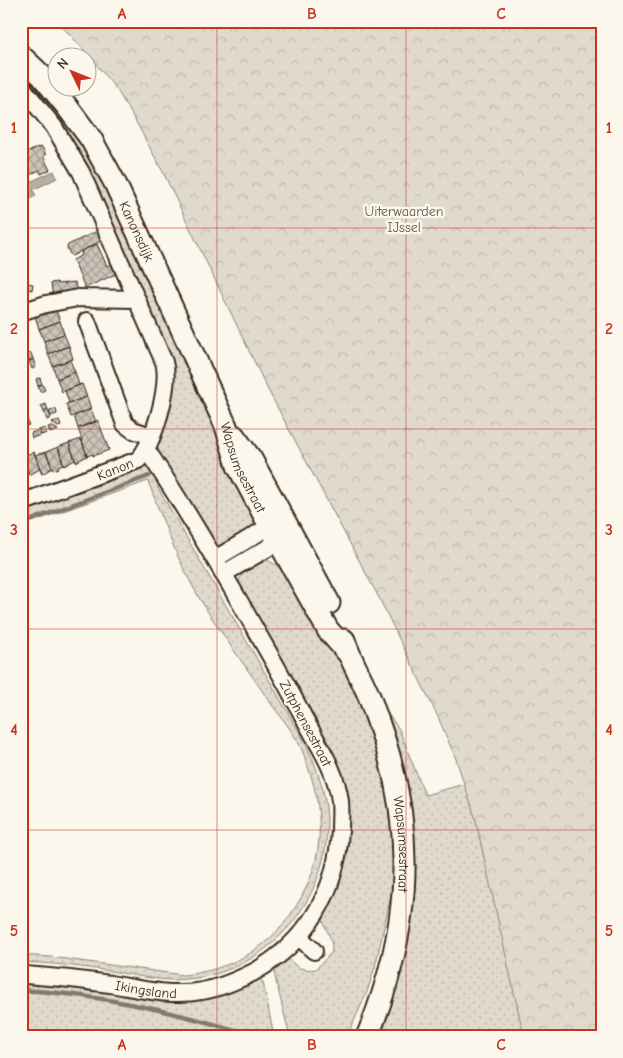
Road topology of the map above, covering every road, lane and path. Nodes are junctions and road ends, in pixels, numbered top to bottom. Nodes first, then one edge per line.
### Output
1 (21, 56) edge
2 (21, 86) edge
3 (137, 299) junction
4 (24, 311) dead end
5 (87, 321) dead end
6 (226, 426) joint
7 (148, 442) junction
8 (21, 503) edge
9 (279, 532) junction
10 (215, 559) junction
11 (224, 574) junction
12 (299, 937) junction
13 (314, 951) dead end
14 (267, 964) joint
15 (21, 975) edge
16 (367, 1037) edge

1 - 6 street, Kanonsdijk
2 - 3 street, Kanonsdijk
3 - 4 street
3 - 7 street, Kanonsdijk
5 - 7 street
6 - 9 street, Wapsumsestraat
7 - 8 street, Kanon
7 - 10 street, Zutphensestraat
9 - 10 street
9 - 11 street
9 - 16 street, Wapsumsestraat
10 - 11 street, Zutphensestraat
11 - 12 street, Zutphensestraat
12 - 13 street
12 - 14 street, Zutphensestraat
14 - 15 street, Ikingsland

